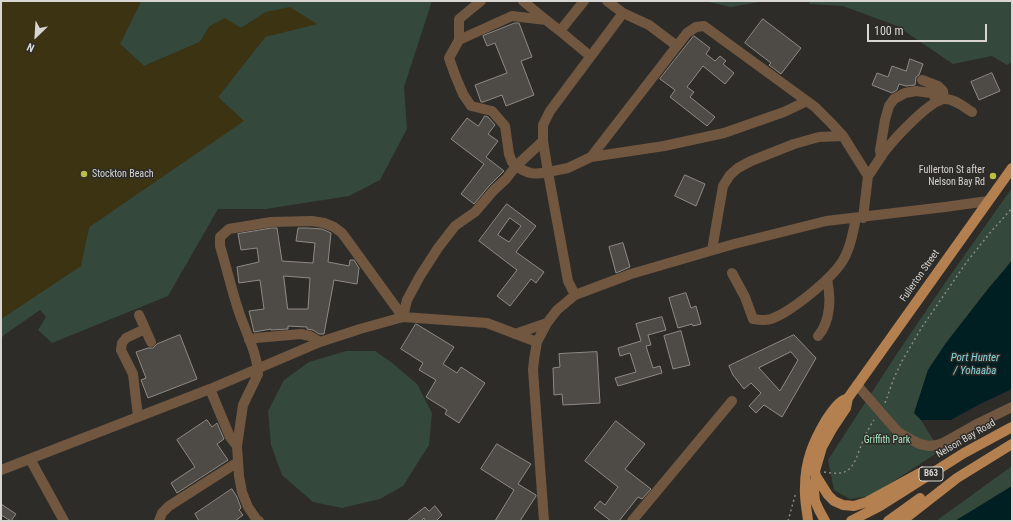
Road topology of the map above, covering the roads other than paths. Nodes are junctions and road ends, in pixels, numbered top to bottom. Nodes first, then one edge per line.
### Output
1 (481, 1) edge
2 (523, 1) edge
3 (584, 1) edge
4 (607, 1) edge
5 (622, 13) junction
6 (546, 20) junction
7 (560, 31) junction
8 (459, 40) junction
9 (677, 46) junction
10 (590, 56) junction
11 (922, 80) dead end
12 (942, 100) junction
13 (806, 101) junction
14 (972, 112) dead end
15 (843, 136) junction
16 (543, 141) junction
17 (591, 157) junction
18 (881, 157) junction
19 (516, 166) junction
20 (1012, 168) edge
21 (548, 172) junction
22 (868, 176) junction
23 (988, 201) junction
24 (859, 218) junction
25 (712, 250) junction
26 (732, 273) dead end
27 (827, 279) junction
28 (575, 295) junction
29 (139, 315) dead end
30 (403, 317) junction
31 (547, 323) junction
32 (145, 328) junction
33 (515, 334) junction
34 (818, 336) dead end
35 (249, 340) junction
36 (151, 342) dead end
37 (320, 342) junction
38 (537, 342) junction
39 (258, 368) junction
40 (857, 385) junction
41 (210, 389) junction
42 (848, 398) junction
43 (732, 401) dead end
44 (1012, 407) edge
45 (138, 417) junction
46 (1012, 427) edge
47 (1012, 444) edge
48 (237, 446) junction
49 (964, 453) junction
50 (30, 459) junction
51 (238, 462) junction
52 (1, 470) edge
53 (821, 474) junction
54 (957, 478) junction
55 (64, 521) edge
56 (159, 521) edge
57 (258, 521) edge
58 (544, 521) edge
59 (632, 521) edge
60 (808, 521) edge
61 (824, 521) edge
62 (851, 521) edge
63 (888, 521) edge
64 (902, 521) edge

1 - 8 lane
2 - 6 lane
3 - 7 lane
4 - 5 lane
5 - 9 lane
5 - 10 lane
6 - 7 lane
6 - 8 lane
7 - 10 lane
8 - 19 lane
9 - 13 lane
9 - 17 lane
10 - 16 lane
11 - 12 lane
12 - 14 lane
12 - 18 lane
12 - 18 lane
13 - 15 lane
13 - 17 lane
15 - 22 lane
15 - 25 lane
16 - 19 lane
16 - 21 lane
17 - 21 lane
18 - 22 lane
19 - 21 lane
19 - 30 lane
20 - 23 main road, Fullerton Street
21 - 28 lane
22 - 24 lane
23 - 24 lane
23 - 40 main road, Fullerton Street
24 - 25 lane
24 - 27 lane
25 - 28 lane
26 - 27 lane
27 - 34 lane
28 - 31 lane
29 - 32 lane
30 - 33 lane
30 - 35 lane
30 - 37 lane
31 - 33 lane
31 - 38 lane
32 - 36 lane
32 - 45 lane
33 - 38 lane
35 - 37 lane
35 - 39 lane
37 - 39 lane
38 - 58 lane
39 - 41 lane
39 - 48 lane
40 - 42 main road, Fullerton Street
40 - 44 lane
41 - 45 lane
41 - 48 lane
42 - 53 main road, Fullerton Street
42 - 60 main road, Fullerton Street
43 - 59 lane
45 - 50 lane
46 - 49 main road, Nelson Bay Road / B63
47 - 54 main road, B63
48 - 51 lane
49 - 53 main road
49 - 62 main road, Nelson Bay Road / B63
50 - 52 lane
50 - 55 lane
51 - 56 lane
51 - 57 lane
53 - 61 main road, Fullerton Street
54 - 63 main road
54 - 64 main road, B63

